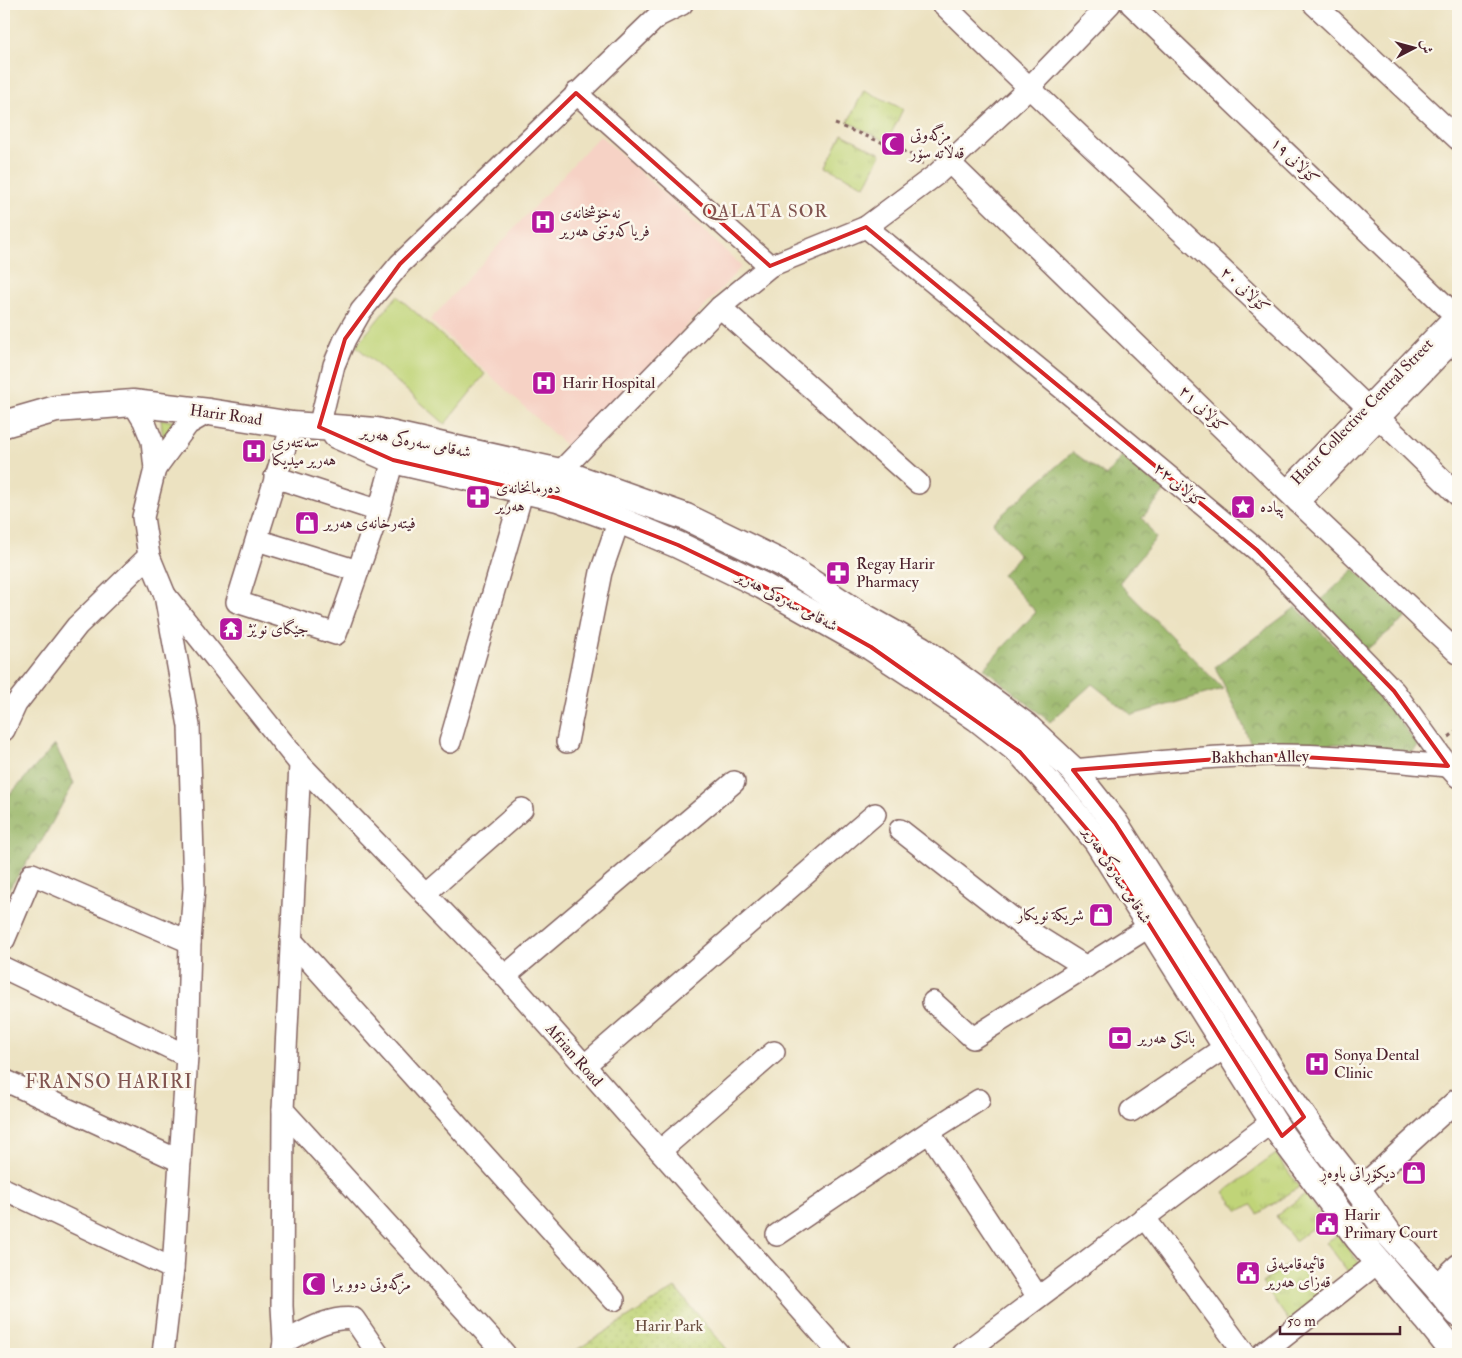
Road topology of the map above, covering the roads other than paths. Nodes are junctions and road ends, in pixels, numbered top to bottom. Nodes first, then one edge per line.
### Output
1 (682, 4) edge
2 (944, 4) edge
3 (1110, 4) edge
4 (1131, 4) edge
5 (1314, 4) edge
6 (657, 10) edge
7 (1029, 88) junction
8 (576, 93) junction
9 (1458, 139) edge
10 (944, 168) junction
11 (866, 227) junction
12 (770, 266) junction
13 (720, 307) junction
14 (1458, 321) edge
15 (133, 402) junction
16 (209, 412) junction
17 (1374, 412) junction
18 (4, 424) edge
19 (292, 425) junction
20 (319, 427) junction
21 (393, 460) junction
22 (155, 469) junction
23 (560, 472) junction
24 (276, 477) junction
25 (918, 483) dead end
26 (523, 490) junction
27 (1458, 494) edge
28 (1292, 496) junction
29 (379, 511) junction
30 (619, 520) junction
31 (257, 540) junction
32 (149, 556) junction
33 (358, 571) junction
34 (165, 595) junction
35 (1458, 653) edge
36 (4, 730) edge
37 (450, 742) dead end
38 (567, 742) dead end
39 (300, 764) junction
40 (1073, 770) junction
41 (1453, 772) edge
42 (734, 782) dead end
43 (522, 810) dead end
44 (875, 814) dead end
45 (900, 830) dead end
46 (426, 894) junction
47 (1150, 926) junction
48 (4, 940) edge
49 (291, 940) junction
50 (190, 942) junction
51 (1086, 967) junction
52 (4, 968) edge
53 (505, 976) junction
54 (933, 1002) dead end
55 (1227, 1046) junction
56 (774, 1052) dead end
57 (187, 1056) junction
58 (584, 1066) junction
59 (4, 1080) edge
60 (1458, 1099) edge
61 (979, 1100) dead end
62 (284, 1110) junction
63 (1131, 1111) dead end
64 (1304, 1118) junction
65 (1277, 1128) junction
66 (929, 1132) junction
67 (660, 1151) junction
68 (180, 1161) junction
69 (4, 1189) edge
70 (1358, 1190) junction
71 (1144, 1217) junction
72 (777, 1235) dead end
73 (1378, 1263) junction
74 (1458, 1264) edge
75 (173, 1269) junction
76 (1436, 1286) junction
77 (1038, 1297) junction
78 (614, 1300) dead end
79 (1458, 1313) edge
80 (283, 1348) edge
81 (1447, 1352) edge
82 (163, 1354) edge
83 (378, 1354) edge
84 (505, 1354) edge
85 (840, 1354) edge
86 (963, 1354) edge
87 (1245, 1354) edge
88 (1262, 1354) edge

1 - 6 street
2 - 7 street, کۆڵانی ٢٠
3 - 7 street
4 - 14 street, کۆڵانی ١٩
5 - 9 street
6 - 8 street
7 - 10 street
7 - 17 street, کۆڵانی ٢٠
8 - 12 street
8 - 20 street
10 - 11 street
10 - 28 street, کۆڵانی ٢١
11 - 12 street
11 - 41 street, کۆڵانی ٢٢
12 - 13 street
13 - 23 street
13 - 25 street
14 - 17 street, Harir Collective Central Street
15 - 16 main road, Harir Road
15 - 18 main road, Harir Road
15 - 22 street
16 - 19 main road, Harir Road
16 - 22 street
17 - 27 street, کۆڵانی ٢٠
17 - 28 street, Harir Collective Central Street
19 - 20 main road, Harir Road
19 - 24 street
20 - 21 main road, شەقامی سەرەکی هەریر
20 - 23 main road, شەقامی سەرەکی هەریر
21 - 26 main road, شەقامی سەرەکی هەریر
21 - 29 street
22 - 32 street
23 - 40 main road, شەقامی سەرەکی هەریر
24 - 29 street
24 - 31 street
26 - 30 main road, شەقامی سەرەکی هەریر
26 - 37 street
28 - 35 street, کۆڵانی ٢١
29 - 33 street
30 - 38 street
30 - 47 main road, شەقامی سەرەکی هەریر
31 - 33 street
31 - 33 street
32 - 34 street
32 - 36 street
34 - 39 street, Afrian Road
34 - 50 street
39 - 46 street, Afrian Road
39 - 49 street
40 - 41 street, Bakhchan Alley
40 - 64 main road, شەقامی سەرەکی هەریر
42 - 53 street
43 - 46 street
44 - 58 street
45 - 51 street
46 - 53 street, Afrian Road
47 - 51 street
47 - 55 main road, شەقامی سەرەکی هەریر
48 - 50 street
49 - 62 street
49 - 78 street
50 - 57 street
51 - 54 street
52 - 57 street
53 - 58 street, Afrian Road
55 - 63 street
55 - 65 main road, شەقامی سەرەکی هەریر
56 - 67 street
57 - 68 street
58 - 67 street, Afrian Road
59 - 68 street
60 - 70 street
61 - 66 street
62 - 80 street
62 - 84 street
64 - 65 main road
64 - 70 main road, شەقامی سەرەکی هەریر
65 - 71 street
65 - 73 main road, شەقامی سەرەکی هەریر
66 - 72 street
66 - 77 street
67 - 85 street, Afrian Road
68 - 75 street
69 - 75 street
70 - 76 main road, شەقامی سەرەکی هەریر
71 - 77 street
71 - 87 street
73 - 81 main road, شەقامی سەرەکی هەریر
73 - 88 street
74 - 76 street
75 - 82 street
76 - 79 main road, شەقامی سەرەکی هەریر
77 - 86 street
80 - 83 street

